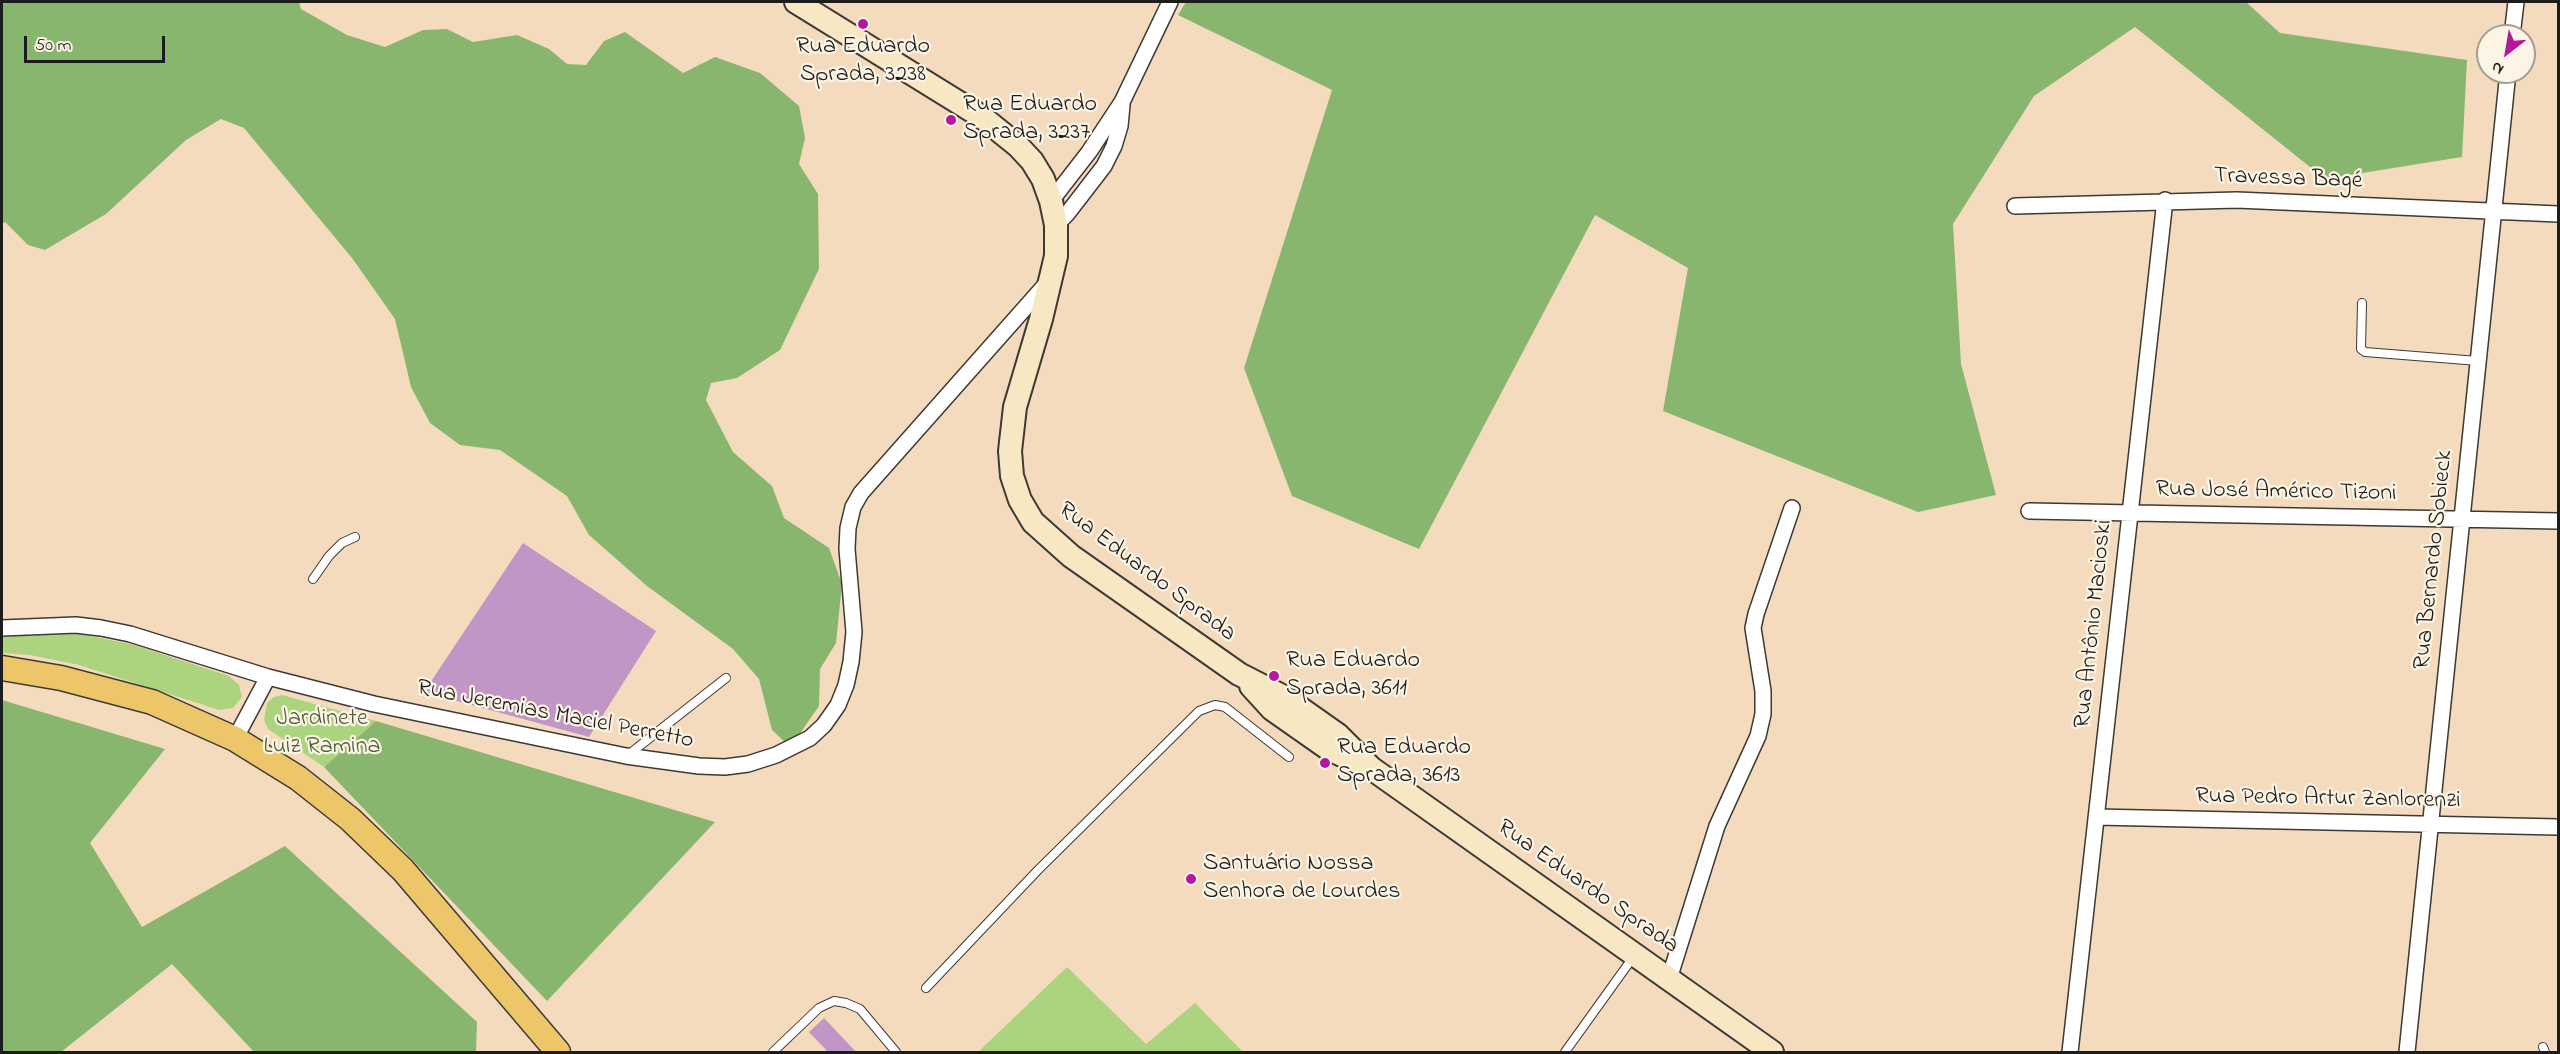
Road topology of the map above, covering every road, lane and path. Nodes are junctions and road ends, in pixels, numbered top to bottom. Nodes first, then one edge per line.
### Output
1 (796, 2) edge
2 (1170, 2) edge
3 (2516, 2) edge
4 (2513, 24) edge
5 (2507, 84) edge
6 (1122, 102) junction
7 (2165, 200) junction
8 (1051, 201) junction
9 (2015, 206) dead end
10 (2494, 211) junction
11 (2559, 214) edge
12 (1056, 225) junction
13 (1052, 277) junction
14 (2362, 303) dead end
15 (2478, 361) junction
16 (1792, 508) dead end
17 (2029, 510) dead end
18 (2130, 513) junction
19 (2462, 519) junction
20 (2559, 521) edge
21 (355, 537) dead end
22 (313, 579) dead end
23 (2, 628) edge
24 (2, 668) edge
25 (268, 677) junction
26 (726, 678) dead end
27 (235, 739) junction
28 (626, 756) junction
29 (1288, 757) dead end
30 (2096, 817) junction
31 (2431, 825) junction
32 (2559, 828) edge
33 (1635, 955) junction
34 (1669, 979) junction
35 (926, 988) dead end
36 (558, 1053) edge
37 (773, 1053) edge
38 (896, 1053) edge
39 (1565, 1053) edge
40 (1772, 1053) edge
41 (2070, 1053) edge
42 (2407, 1053) edge

1 - 8 main road, Rua Eduardo Sprada
2 - 6 street
3 - 4 street
5 - 10 street, Rua Bernardo Sobieck
6 - 8 street
6 - 12 street
7 - 9 street, Travessa Bagé
7 - 10 street, Travessa Bagé
7 - 18 street, Rua Antônio Macioski
8 - 12 main road, Rua Eduardo Sprada
10 - 11 street, Travessa Bagé
10 - 15 street, Rua Bernardo Sobieck
12 - 13 main road, Rua Eduardo Sprada
13 - 28 street, Rua Jeremias Maciel Perretto
13 - 33 main road, Rua Eduardo Sprada
14 - 15 lane
15 - 19 street, Rua Bernardo Sobieck
16 - 34 street
17 - 18 street, Rua José Américo Tizoni
18 - 19 street, Rua José Américo Tizoni
18 - 30 street, Rua Antônio Macioski
19 - 20 street, Rua José Américo Tizoni
19 - 31 street, Rua Bernardo Sobieck
21 - 22 lane
23 - 25 street, Rua Jeremias Maciel Perretto
24 - 27 main road
25 - 27 street
25 - 28 street, Rua Jeremias Maciel Perretto
26 - 28 lane
27 - 36 main road
29 - 35 lane
30 - 31 street, Rua Pedro Artur Zanlorenzi
30 - 41 street, Rua Antônio Macioski
31 - 32 street, Rua Pedro Artur Zanlorenzi
31 - 42 street, Rua Bernardo Sobieck
33 - 34 main road, Rua Eduardo Sprada
33 - 39 lane
34 - 40 main road, Rua Eduardo Sprada
37 - 38 lane

